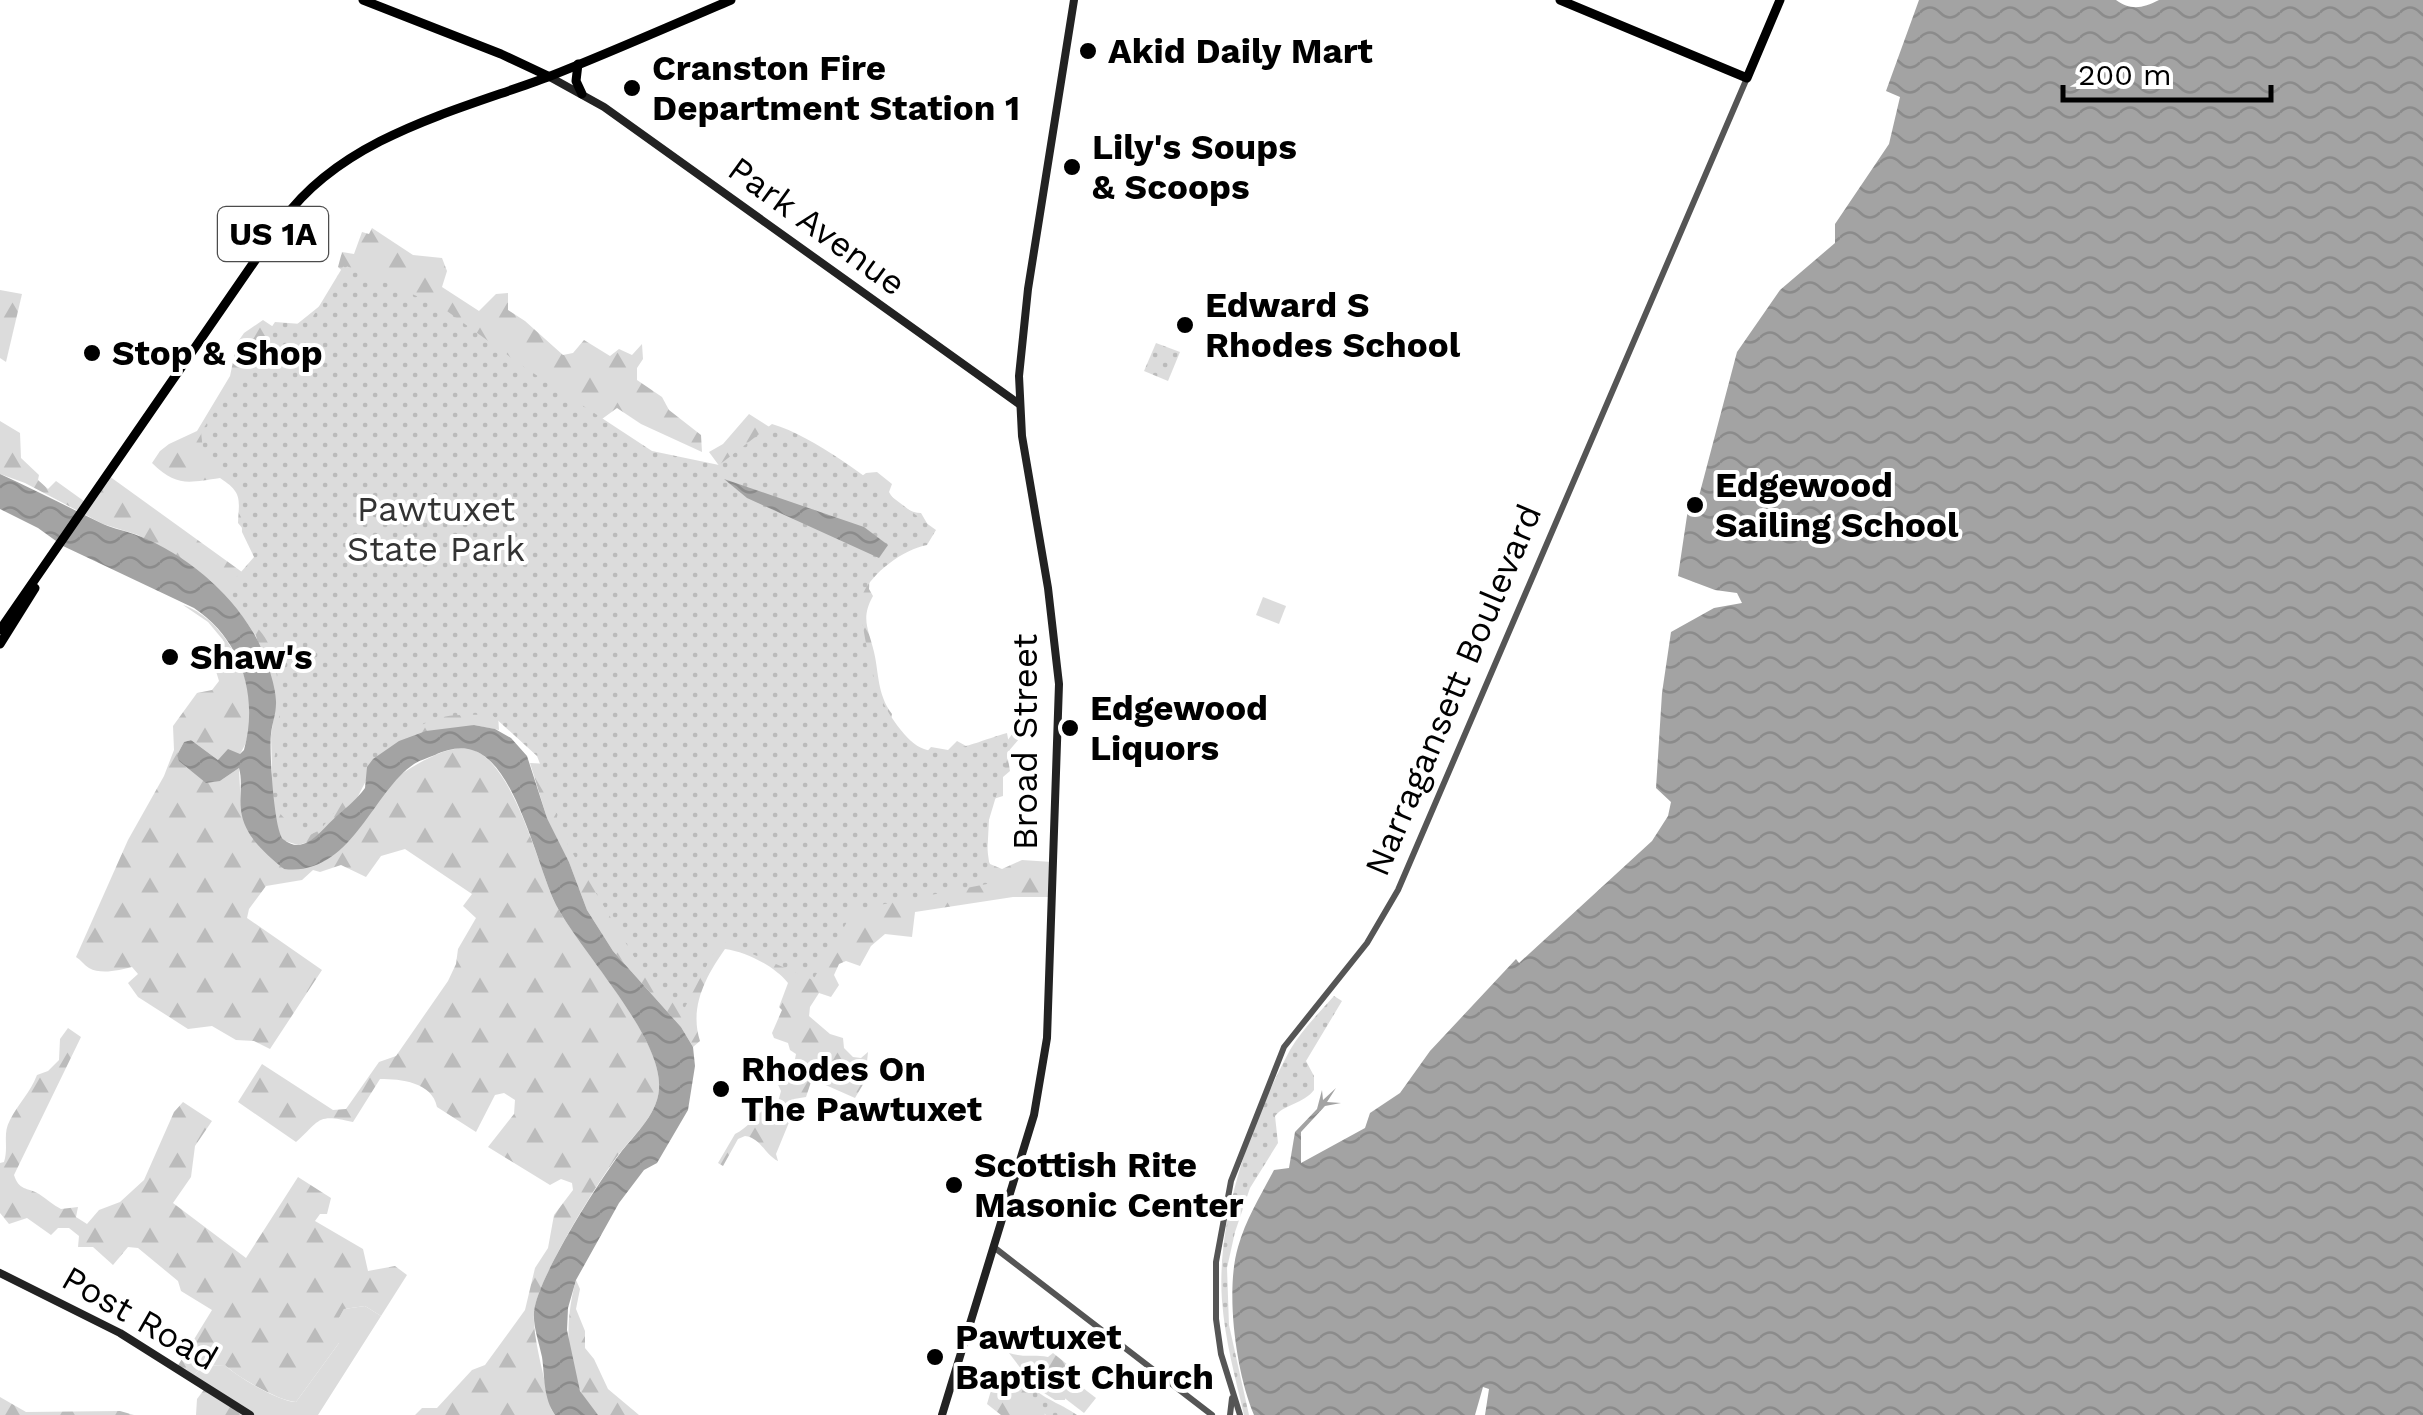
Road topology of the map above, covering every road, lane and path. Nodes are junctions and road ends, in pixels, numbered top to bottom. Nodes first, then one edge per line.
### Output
1 (363, 0) edge
2 (731, 0) edge
3 (1074, 0) edge
4 (1560, 0) edge
5 (1780, 0) edge
6 (578, 64) junction
7 (548, 76) junction
8 (1747, 78) junction
9 (582, 94) junction
10 (1018, 404) junction
11 (60, 546) junction
12 (0, 630) edge
13 (0, 644) edge
14 (995, 1248) junction
15 (0, 1272) edge
16 (250, 1415) edge
17 (942, 1415) edge
18 (1211, 1415) edge
19 (1234, 1415) edge

1 - 7 main road, Park Avenue
2 - 6 main road, US 1A
3 - 10 main road, Broad Street
4 - 8 main road
5 - 8 main road, Narragansett Boulevard
6 - 7 main road, US 1A
6 - 9 main road
7 - 9 main road, Park Avenue
7 - 11 main road, US 1A
8 - 19 street, Narragansett Boulevard
9 - 10 main road, Park Avenue
10 - 14 main road, Broad Street
11 - 12 main road
11 - 13 main road
14 - 17 main road, Broad Street
14 - 18 street
15 - 16 main road, Post Road

